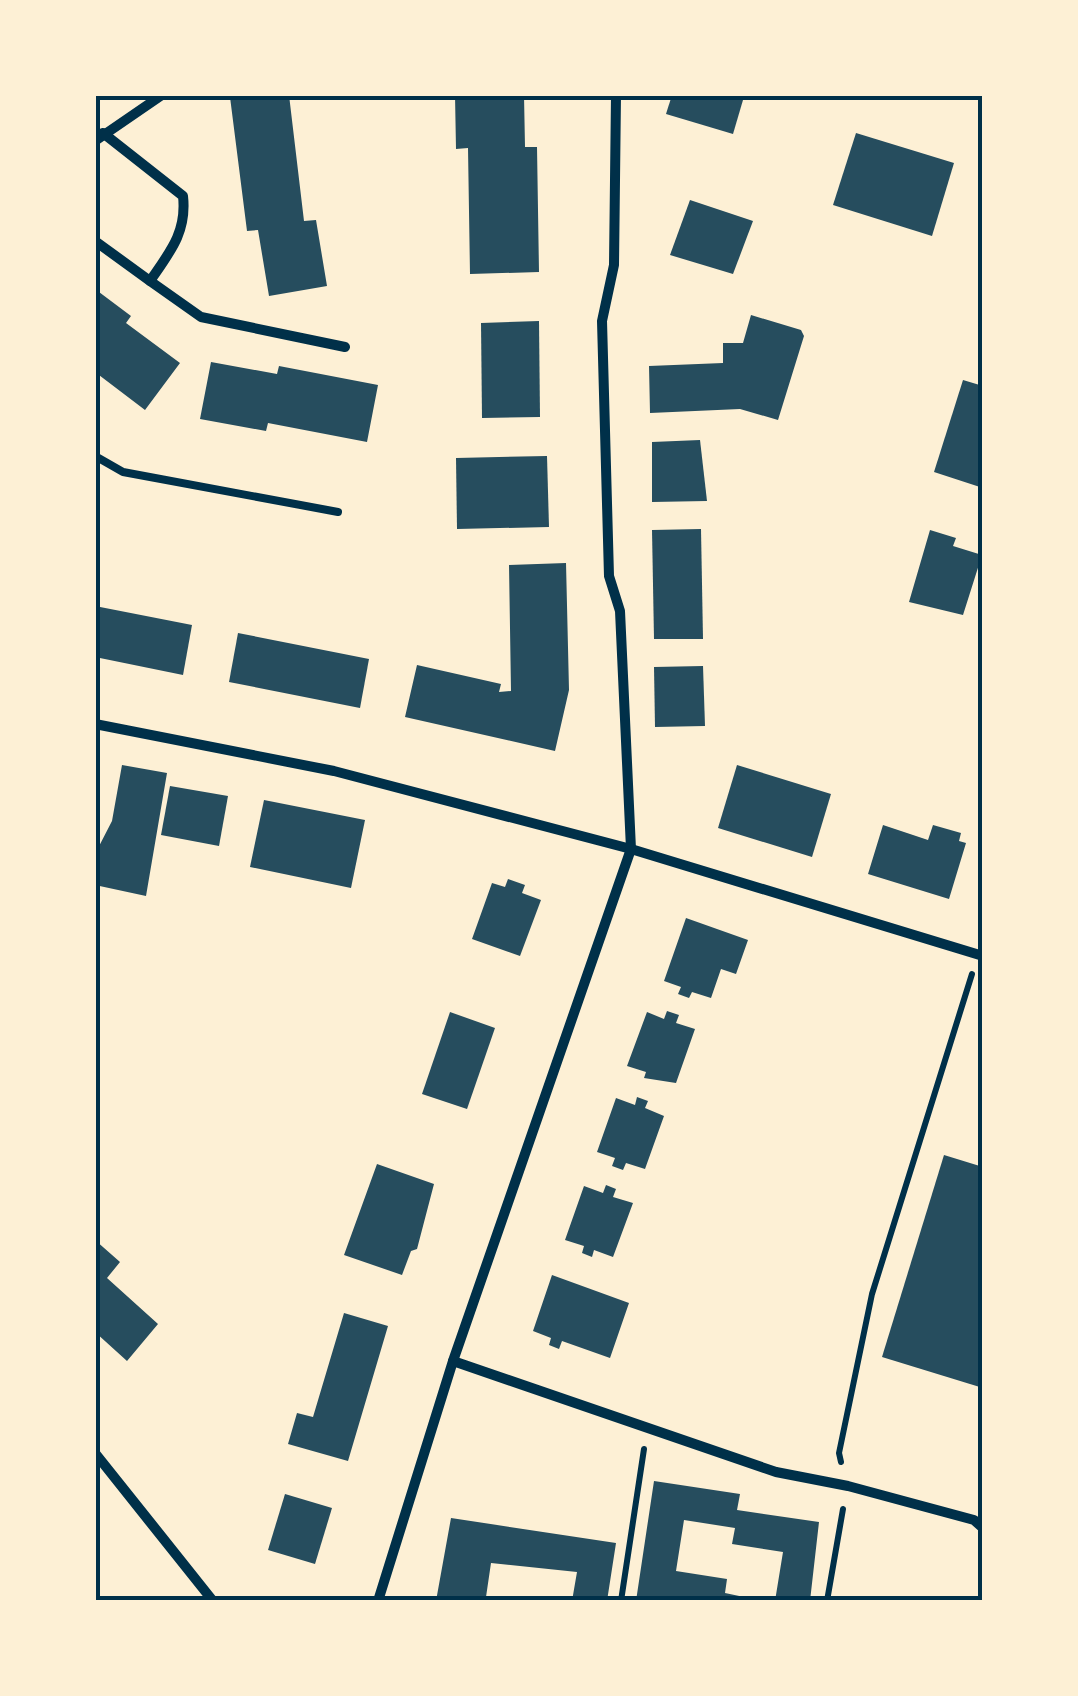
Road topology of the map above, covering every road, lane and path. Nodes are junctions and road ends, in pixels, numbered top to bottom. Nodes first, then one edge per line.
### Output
1 (162, 95) edge
2 (616, 95) edge
3 (99, 137) edge
4 (95, 241) edge
5 (150, 281) junction
6 (346, 347) dead end
7 (95, 456) edge
8 (338, 512) dead end
9 (95, 724) edge
10 (631, 849) junction
11 (981, 955) edge
12 (452, 1361) junction
13 (648, 1428) junction
14 (95, 1453) edge
15 (848, 1486) junction
16 (983, 1528) edge
17 (213, 1601) edge
18 (378, 1601) edge
19 (621, 1601) edge
20 (827, 1601) edge

1 - 3 street
2 - 10 street
3 - 5 street
4 - 5 street
5 - 6 street
7 - 8 lane
9 - 10 street
10 - 11 street
10 - 12 street
11 - 15 path
12 - 13 street
12 - 18 street
13 - 15 street
13 - 19 path
14 - 17 street
15 - 16 street
15 - 20 path

